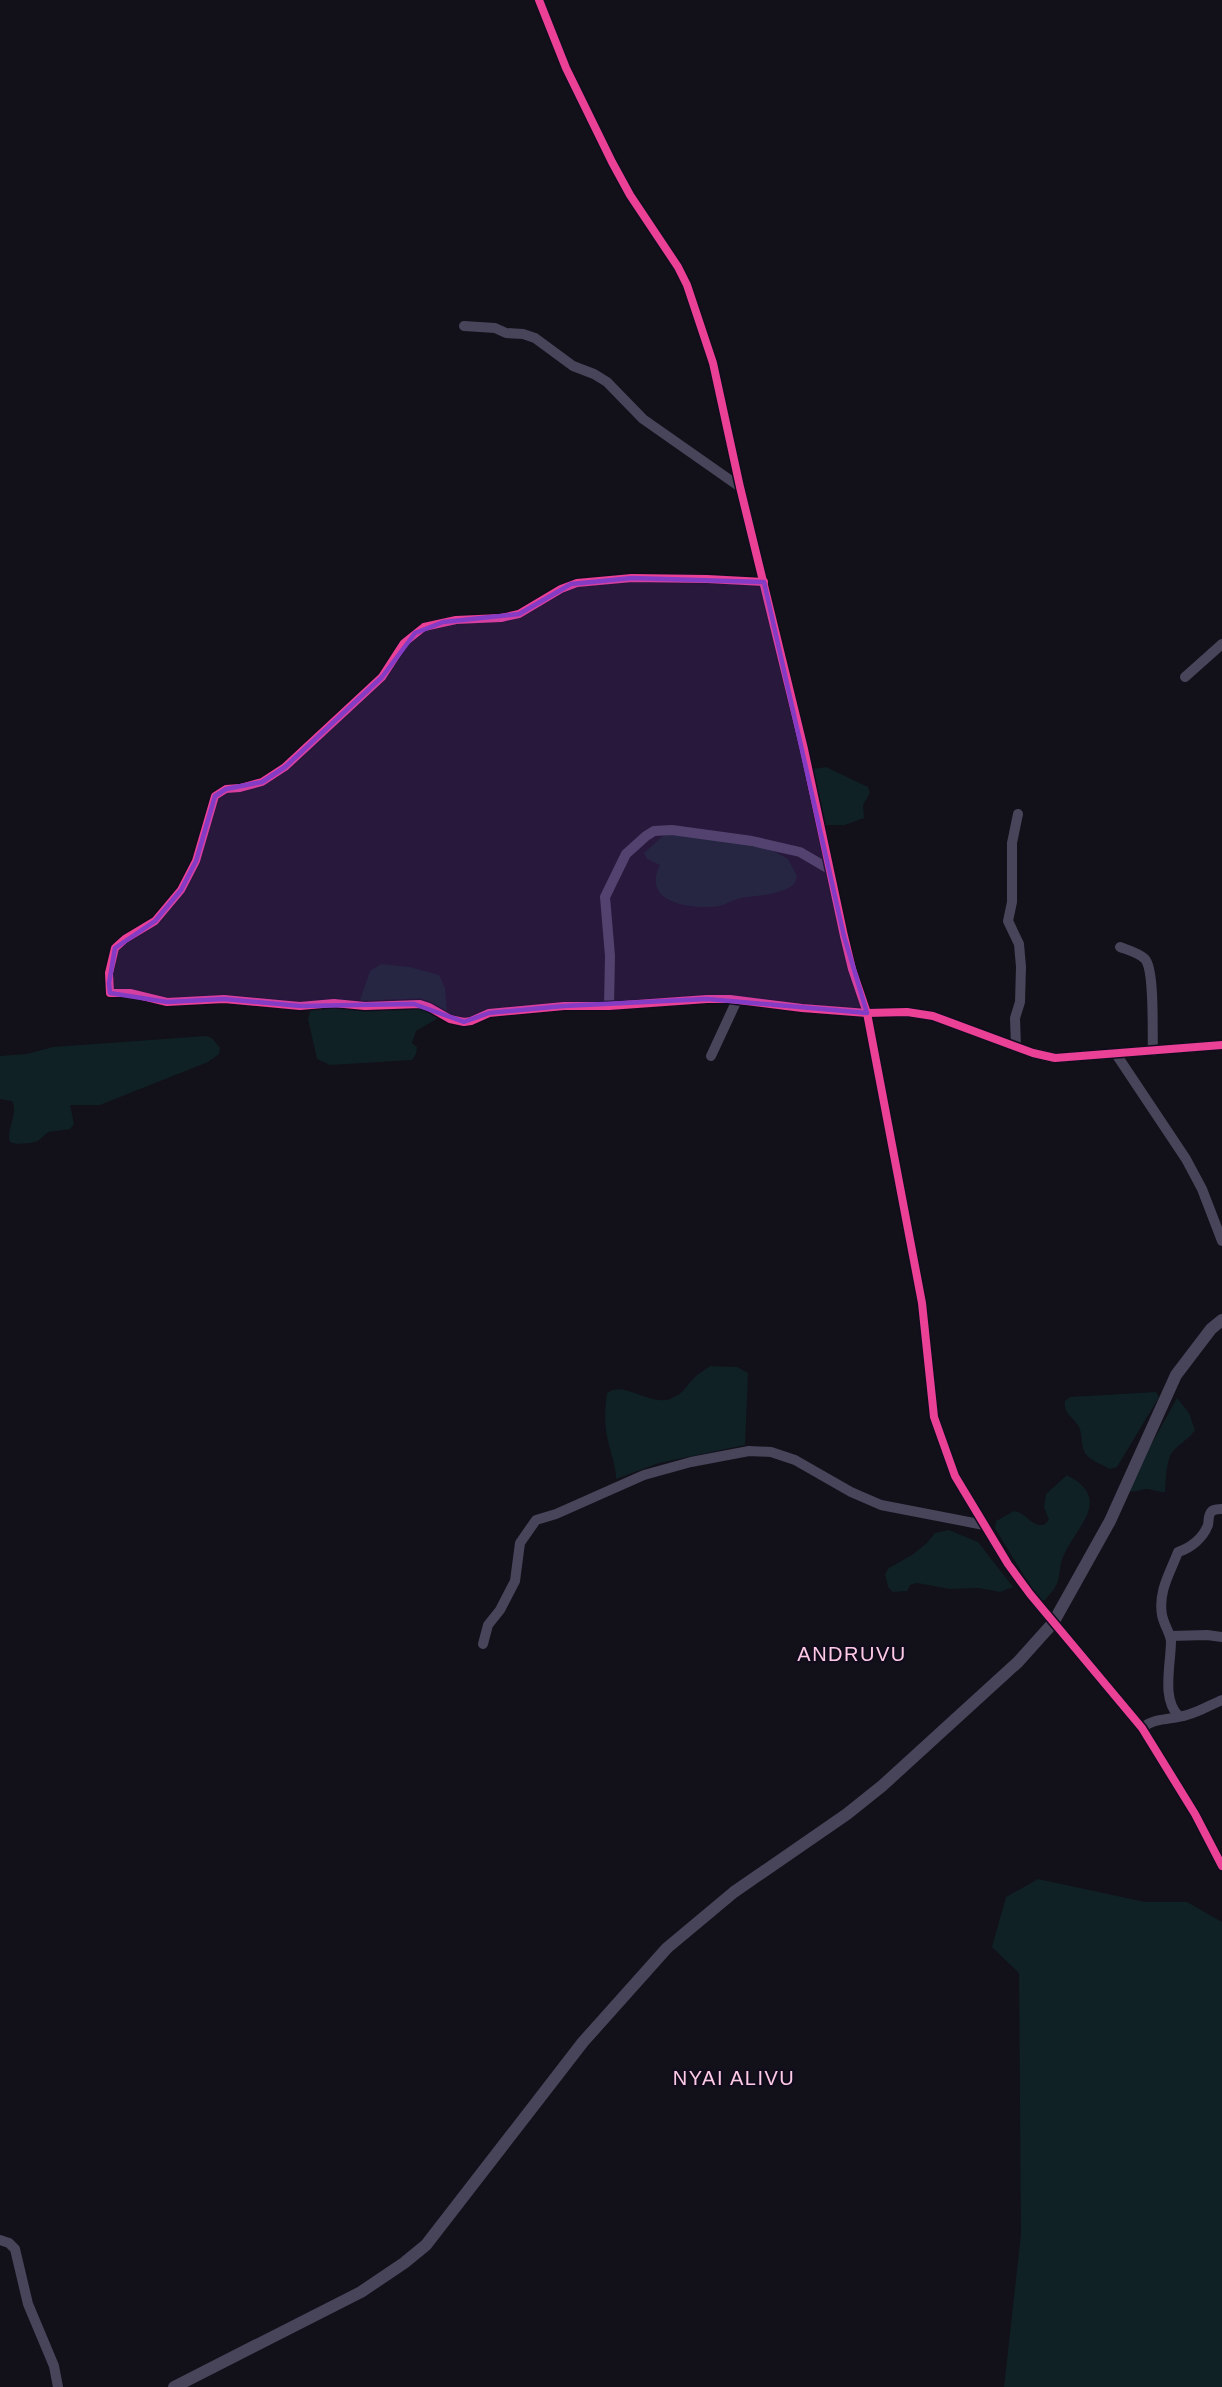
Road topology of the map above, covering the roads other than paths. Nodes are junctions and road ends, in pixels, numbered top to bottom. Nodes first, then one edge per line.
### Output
1 (539, 0) edge
2 (464, 326) dead end
3 (740, 487) junction
4 (764, 582) junction
5 (1222, 644) edge
6 (1185, 677) dead end
7 (1018, 814) dead end
8 (830, 869) junction
9 (1120, 947) dead end
10 (737, 1000) junction
11 (609, 1006) junction
12 (867, 1013) junction
13 (1222, 1045) edge
14 (1016, 1047) junction
15 (1153, 1051) junction
16 (1116, 1054) junction
17 (711, 1056) dead end
18 (1222, 1241) edge
19 (1222, 1320) edge
20 (1222, 1509) edge
21 (984, 1525) junction
22 (1053, 1623) junction
23 (1170, 1636) junction
24 (1222, 1637) edge
25 (483, 1644) dead end
26 (1222, 1700) edge
27 (1179, 1716) junction
28 (1142, 1728) junction
29 (1222, 1866) edge
30 (0, 2241) edge
31 (58, 2387) edge
32 (174, 2387) edge

1 - 3 street
2 - 3 street
3 - 4 street
4 - 8 street
4 - 11 street
5 - 6 street
7 - 14 street
8 - 11 street
8 - 12 street
9 - 15 street
10 - 11 street
10 - 12 street
10 - 17 street
12 - 14 street
12 - 21 street
13 - 15 street
14 - 16 street
15 - 16 street
16 - 18 street
19 - 22 street
20 - 23 street
21 - 22 street
21 - 25 street
22 - 28 street
22 - 32 street
23 - 24 street
23 - 27 street
26 - 27 street
27 - 28 street
28 - 29 street
30 - 31 street

